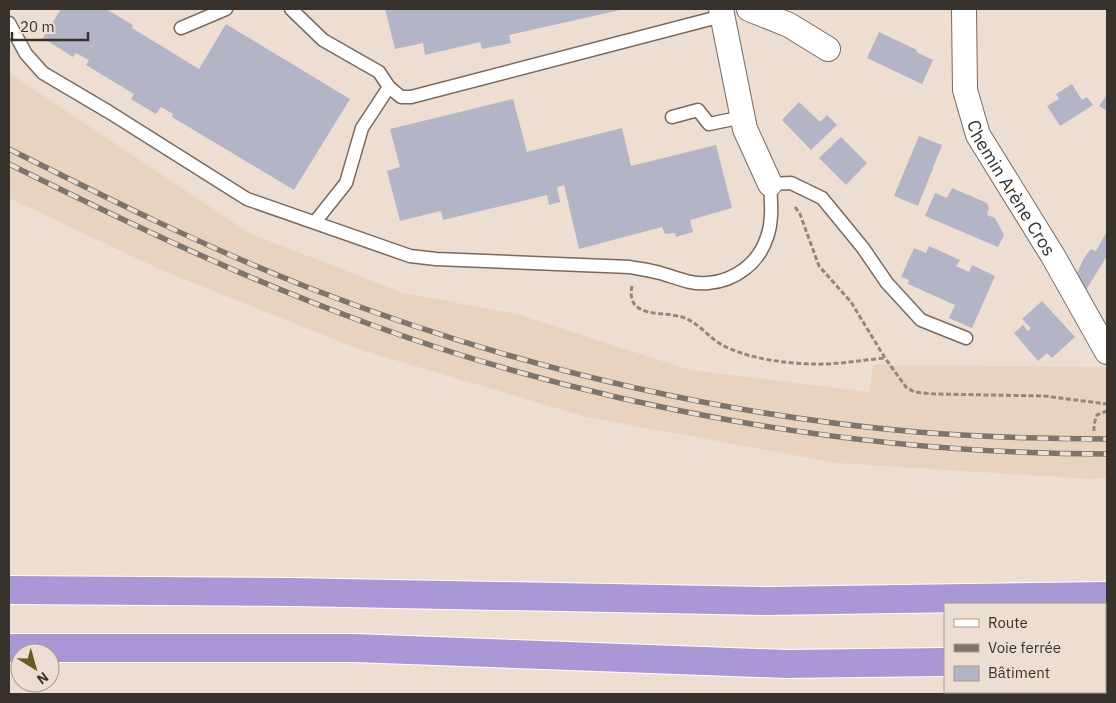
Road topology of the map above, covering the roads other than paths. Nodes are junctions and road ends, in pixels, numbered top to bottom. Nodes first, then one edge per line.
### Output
1 (226, 9) edge
2 (291, 9) edge
3 (749, 9) edge
4 (964, 9) edge
5 (721, 12) edge
6 (9, 23) edge
7 (181, 28) dead end
8 (828, 49) dead end
9 (389, 87) junction
10 (672, 116) dead end
11 (743, 117) junction
12 (770, 184) junction
13 (315, 222) junction
14 (966, 338) dead end
15 (1107, 352) edge
16 (9, 590) edge
17 (1107, 596) edge
18 (9, 648) edge
19 (944, 662) edge

1 - 7 lane
2 - 9 lane
3 - 8 street
4 - 15 street, Chemin Arène Cros
5 - 9 lane
5 - 11 street
6 - 13 lane
9 - 13 lane
10 - 11 lane
11 - 12 street
12 - 13 lane
12 - 14 lane
16 - 17 highway
18 - 19 highway

